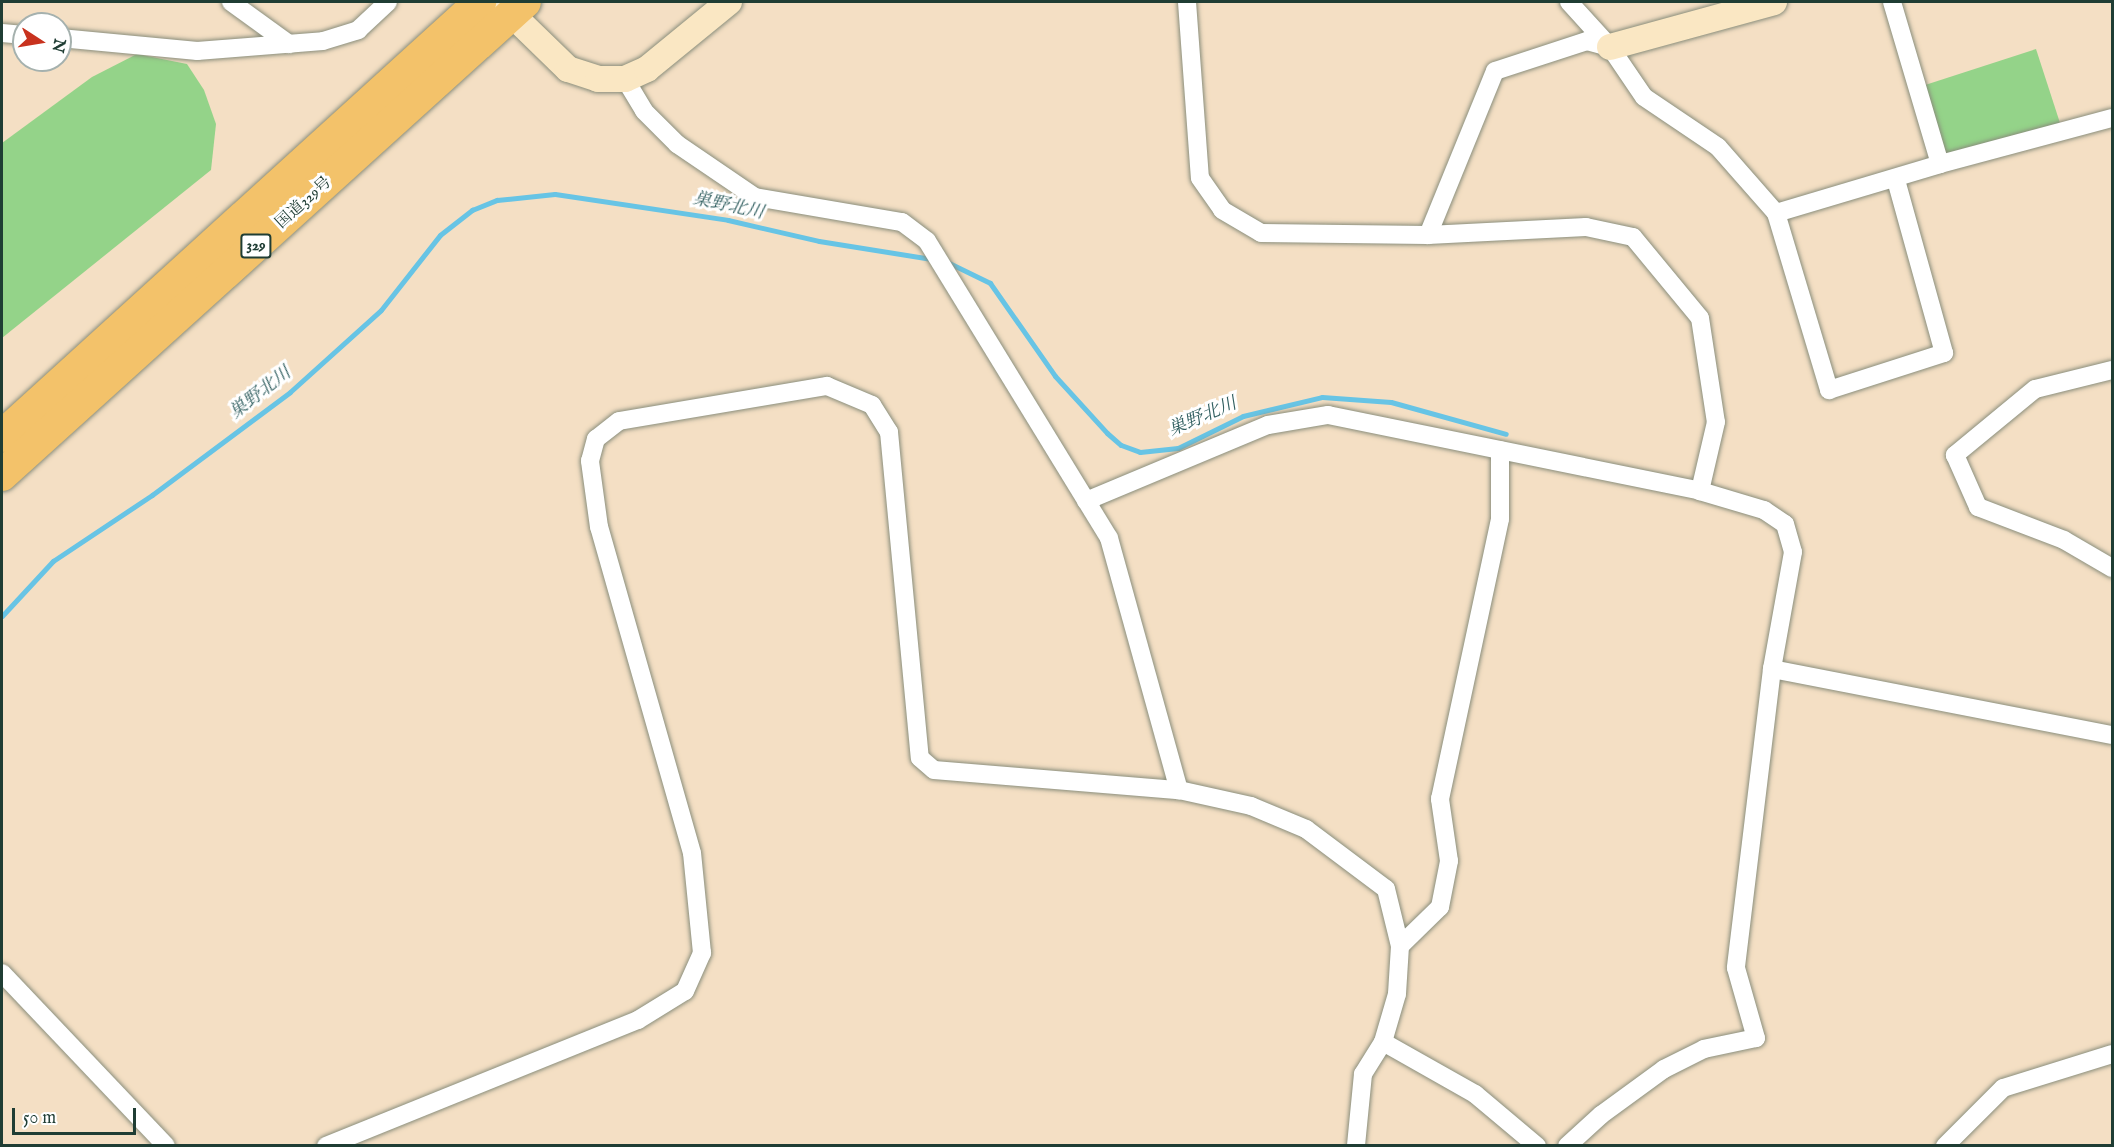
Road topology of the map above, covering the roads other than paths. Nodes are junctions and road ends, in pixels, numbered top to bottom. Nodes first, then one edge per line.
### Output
1 (231, 2) edge
2 (388, 2) edge
3 (480, 2) edge
4 (729, 2) edge
5 (1187, 2) edge
6 (1569, 2) edge
7 (1774, 2) edge
8 (1892, 2) edge
9 (511, 6) edge
10 (72, 39) edge
11 (289, 44) junction
12 (1610, 47) junction
13 (625, 79) junction
14 (2112, 118) edge
15 (1940, 164) junction
16 (1896, 180) junction
17 (1776, 213) junction
18 (1428, 235) junction
19 (2112, 370) edge
20 (2, 436) edge
21 (1500, 450) junction
22 (2, 475) edge
23 (1700, 491) junction
24 (1086, 501) junction
25 (2112, 568) edge
26 (1772, 669) junction
27 (2112, 735) edge
28 (1179, 790) junction
29 (1400, 946) junction
30 (2, 973) edge
31 (1383, 1042) junction
32 (2112, 1054) edge
33 (166, 1146) edge
34 (326, 1146) edge
35 (1356, 1146) edge
36 (1537, 1146) edge
37 (1567, 1146) edge
38 (1945, 1146) edge

1 - 11 street
2 - 11 street
3 - 20 highway, 国道329号 / 329
4 - 13 street
5 - 18 street
6 - 12 street
7 - 12 street
8 - 15 street
9 - 13 street
9 - 22 highway, 国道329号 / 329
10 - 11 street
12 - 17 street
12 - 18 street
13 - 24 street
14 - 15 street
15 - 16 street
16 - 17 street
16 - 17 street
18 - 23 street
19 - 25 street
21 - 23 street
21 - 24 street
21 - 29 street
23 - 26 street
24 - 28 street
26 - 27 street
26 - 37 street
28 - 29 street
28 - 34 street
29 - 31 street
30 - 33 street
31 - 35 street
31 - 36 street
32 - 38 street

